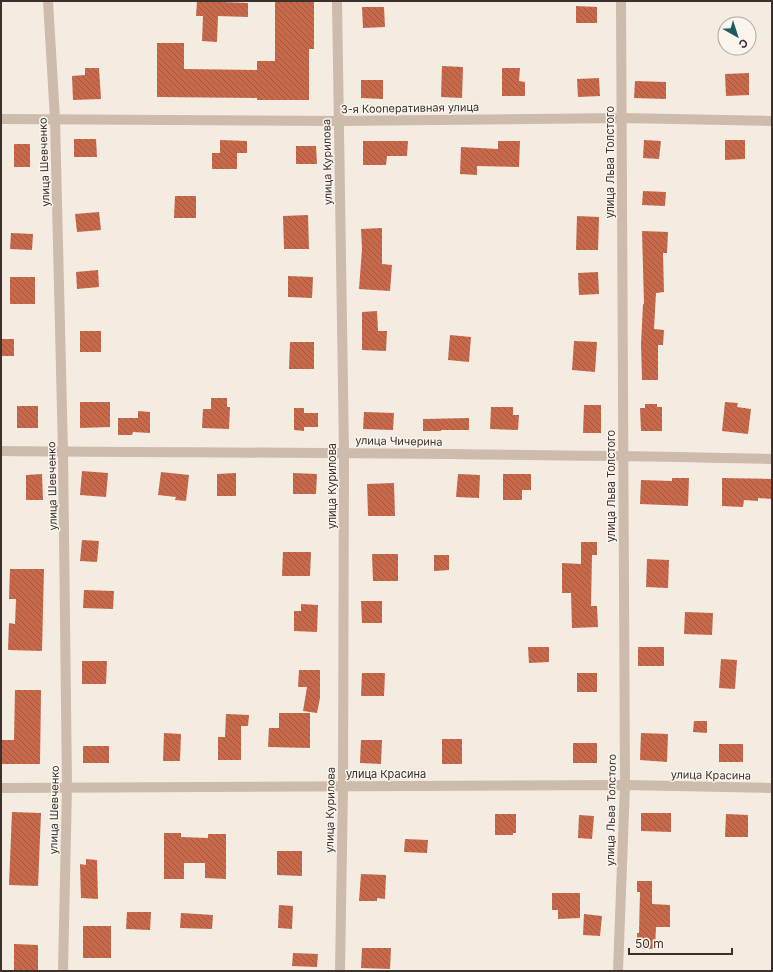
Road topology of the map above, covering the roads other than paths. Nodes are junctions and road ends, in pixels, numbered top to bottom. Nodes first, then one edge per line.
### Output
1 (48, 1) edge
2 (337, 1) edge
3 (621, 1) edge
4 (622, 118) junction
5 (1, 119) edge
6 (55, 119) junction
7 (338, 121) junction
8 (772, 122) edge
9 (1, 451) edge
10 (63, 452) junction
11 (344, 452) junction
12 (622, 455) junction
13 (772, 459) edge
14 (624, 785) junction
15 (343, 786) junction
16 (67, 787) junction
17 (1, 788) edge
18 (772, 788) edge
19 (63, 971) edge
20 (340, 971) edge
21 (618, 971) edge

1 - 6 street, улица Шевченко
2 - 7 street, улица Курилова
3 - 4 street, улица Льва Толстого
4 - 7 street, 3-я Кооперативная улица
4 - 8 street, 3-я Кооперативная улица
4 - 12 street, улица Льва Толстого
5 - 6 street, 3-я Кооперативная улица
6 - 7 street, 3-я Кооперативная улица
6 - 10 street, улица Шевченко
7 - 11 street, улица Курилова
9 - 10 street, улица Чичерина
10 - 11 street, улица Чичерина
10 - 16 street, улица Шевченко
11 - 12 street, улица Чичерина
11 - 15 street, улица Курилова
12 - 13 street, улица Чичерина
12 - 14 street, улица Льва Толстого
14 - 15 street, улица Красина
14 - 18 street, улица Красина
14 - 21 street, улица Льва Толстого
15 - 16 street, улица Красина
15 - 20 street, улица Курилова
16 - 17 street, улица Красина
16 - 19 street, улица Шевченко

